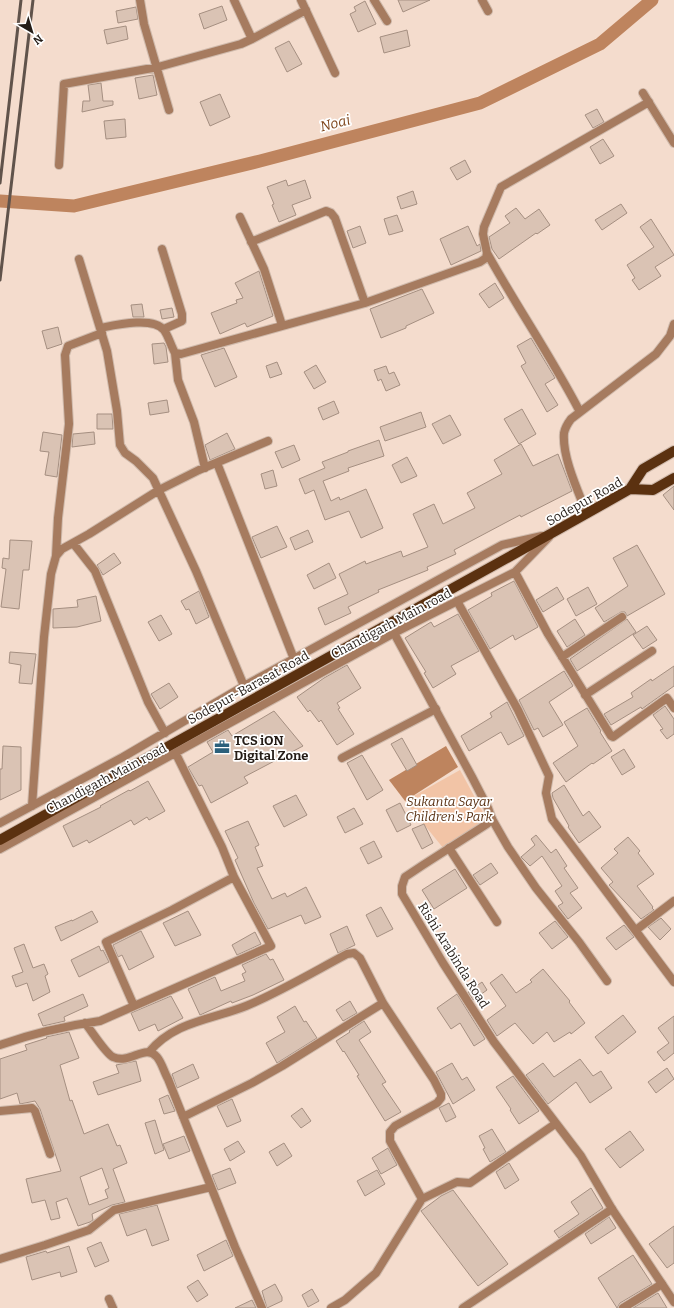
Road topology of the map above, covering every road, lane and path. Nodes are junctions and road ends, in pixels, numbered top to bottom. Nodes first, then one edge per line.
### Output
1 (140, 0) edge
2 (234, 0) edge
3 (301, 0) edge
4 (374, 0) edge
5 (482, 0) edge
6 (306, 10) junction
7 (488, 11) dead end
8 (387, 21) dead end
9 (252, 39) junction
10 (158, 68) junction
11 (336, 73) dead end
12 (643, 93) dead end
13 (649, 102) junction
14 (169, 110) dead end
15 (674, 143) edge
16 (59, 165) dead end
17 (240, 216) dead end
18 (251, 242) junction
19 (162, 249) dead end
20 (487, 253) junction
21 (79, 259) dead end
22 (365, 303) junction
23 (674, 324) edge
24 (282, 325) junction
25 (164, 329) junction
26 (101, 331) junction
27 (175, 353) junction
28 (580, 412) junction
29 (268, 442) dead end
30 (674, 451) edge
31 (217, 463) junction
32 (205, 468) junction
33 (674, 478) edge
34 (630, 489) junction
35 (159, 490) junction
36 (587, 514) junction
37 (552, 534) junction
38 (73, 543) junction
39 (56, 556) junction
40 (509, 558) joint
41 (515, 572) junction
42 (456, 601) junction
43 (622, 617) dead end
44 (394, 633) junction
45 (652, 651) dead end
46 (562, 657) junction
47 (294, 659) junction
48 (244, 686) junction
49 (585, 695) junction
50 (674, 708) edge
51 (436, 709) junction
52 (165, 733) junction
53 (176, 754) junction
54 (342, 758) dead end
55 (32, 806) junction
56 (492, 819) junction
57 (0, 823) edge
58 (0, 840) edge
59 (449, 848) junction
60 (0, 849) edge
61 (234, 876) junction
62 (674, 901) edge
63 (497, 922) dead end
64 (636, 930) junction
65 (607, 981) dead end
66 (674, 982) edge
67 (383, 1003) junction
68 (134, 1006) junction
69 (85, 1023) junction
70 (0, 1045) edge
71 (149, 1052) junction
72 (0, 1111) edge
73 (183, 1116) junction
74 (556, 1124) junction
75 (50, 1154) dead end
76 (211, 1187) junction
77 (422, 1199) junction
78 (612, 1208) junction
79 (0, 1259) edge
80 (662, 1284) junction
81 (109, 1299) dead end
82 (674, 1302) edge
83 (113, 1308) edge
84 (262, 1308) edge
85 (332, 1308) edge
86 (463, 1308) edge
87 (623, 1308) edge

1 - 10 street
2 - 9 street
3 - 6 street
4 - 8 street
5 - 7 street
6 - 9 street
6 - 11 street
9 - 10 street
10 - 14 street
10 - 16 street
12 - 13 street
13 - 15 street
13 - 20 street
17 - 18 street
18 - 22 street
18 - 24 street
19 - 25 street
20 - 22 street
20 - 28 street
21 - 26 street
22 - 24 street
23 - 28 street
24 - 27 street
25 - 26 street
25 - 27 street
26 - 35 street
26 - 39 street
27 - 32 street
28 - 36 street
29 - 31 street
30 - 34 main road
31 - 32 street
31 - 47 street
32 - 35 street
33 - 34 main road, Sodepur Road
34 - 36 main road, Sodepur Road
35 - 38 street
35 - 48 street
36 - 37 main road, Sodepur Road
37 - 40 main road, Sodepur Road
37 - 41 street, Chandigarh Main road
37 - 47 street
38 - 39 street
38 - 52 street
39 - 55 street
40 - 58 main road, Sodepur-Barasat Road
41 - 42 street, Chandigarh Main road
41 - 46 street
42 - 44 street, Chandigarh Main road
42 - 64 street
43 - 46 street
44 - 51 street
44 - 53 street, Chandigarh Main road
45 - 49 street
46 - 49 street
47 - 48 street
48 - 52 street
49 - 50 street
51 - 54 street
51 - 56 street
52 - 55 street
53 - 60 street, Chandigarh Main road
53 - 61 street
55 - 57 street
56 - 59 street, Rishi Arabinda Road
56 - 65 street
59 - 63 street
59 - 74 street, Rishi Arabinda Road
61 - 68 street
61 - 68 street
62 - 64 street
64 - 66 street
67 - 71 street
67 - 73 street
67 - 77 street
68 - 69 street
69 - 70 street
69 - 71 street
71 - 73 street
72 - 75 street
73 - 76 street
74 - 77 street
74 - 78 street, Rishi Arabinda Road
76 - 79 street
76 - 84 street
77 - 85 street
78 - 80 street, Rishi Arabinda Road
78 - 86 street
80 - 82 street, Rishi Arabinda Road
80 - 87 street
81 - 83 street

